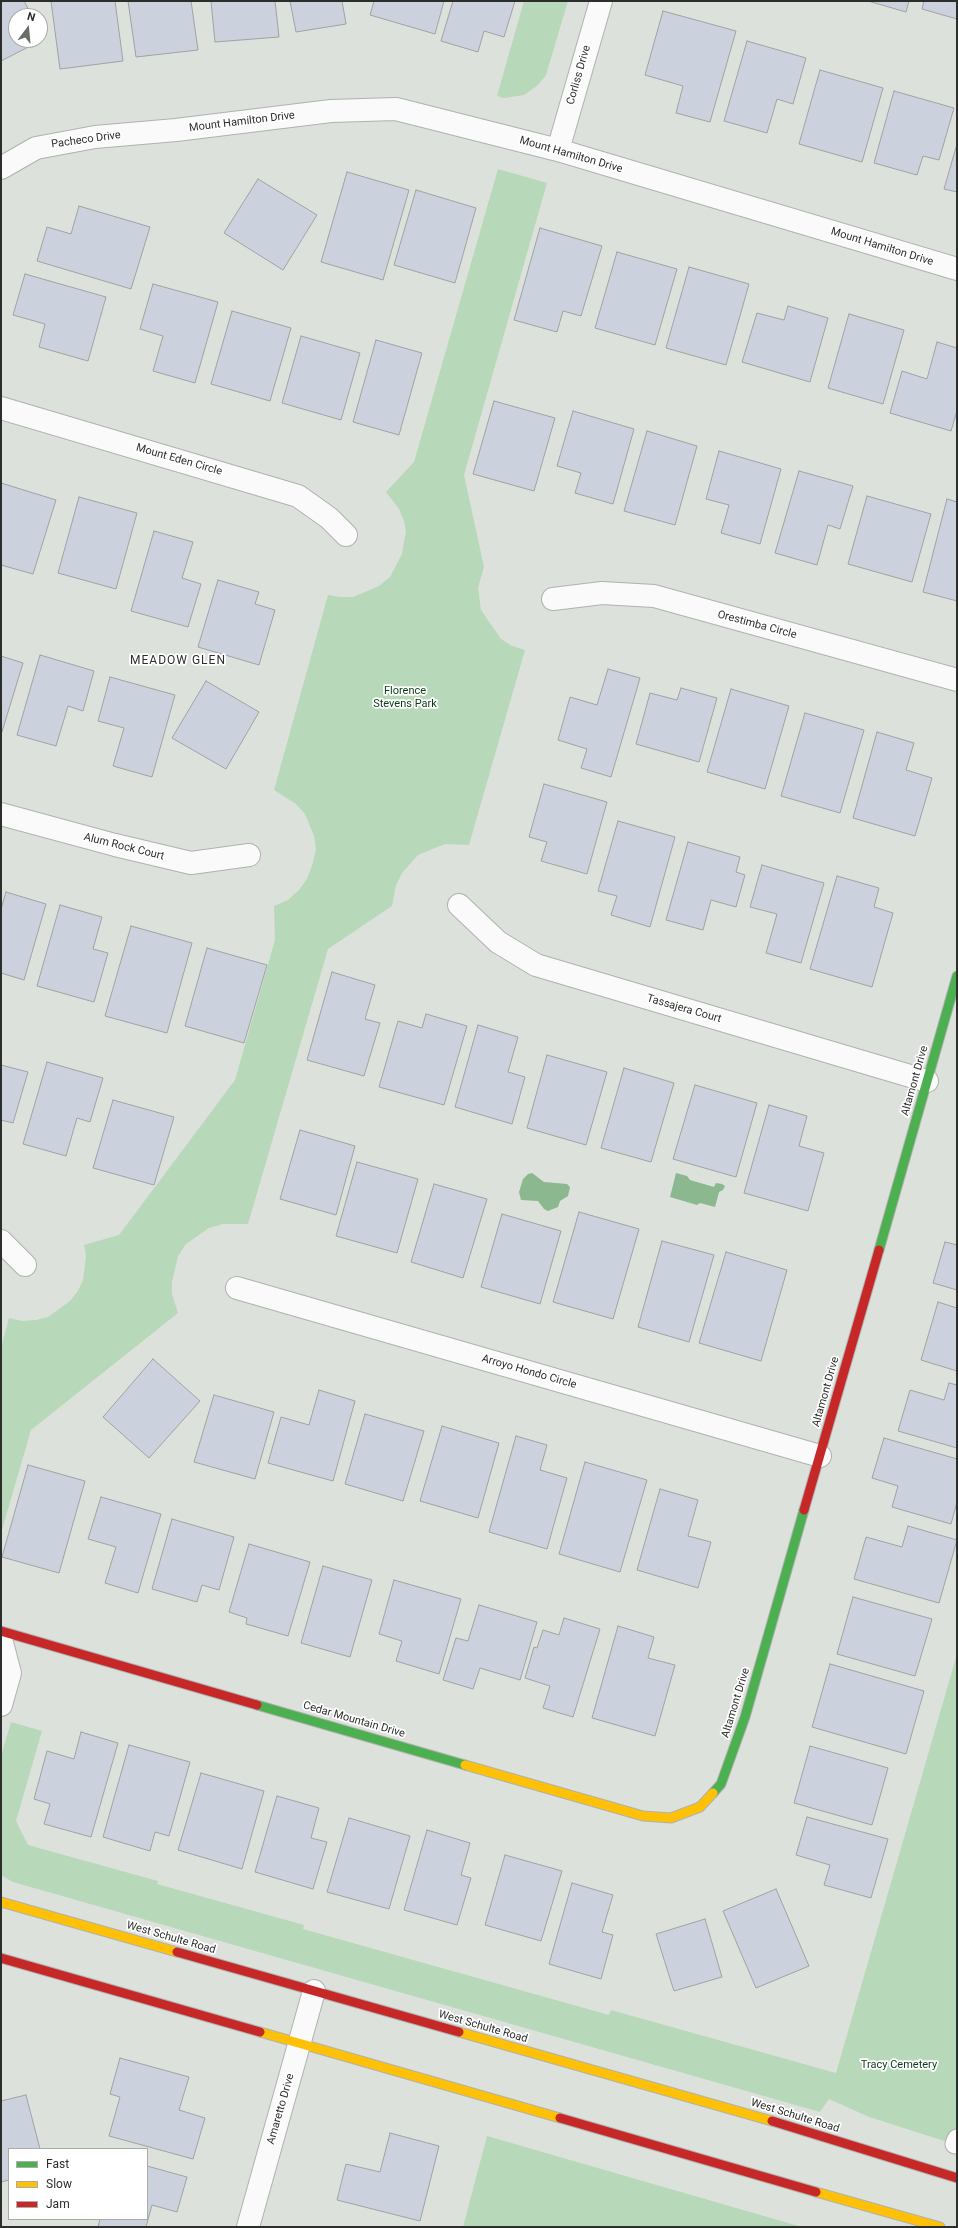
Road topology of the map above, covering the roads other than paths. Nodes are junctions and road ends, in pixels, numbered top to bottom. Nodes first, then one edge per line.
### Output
1 (601, 1) edge
2 (176, 130) joint
3 (558, 150) junction
4 (1, 168) edge
5 (957, 269) edge
6 (1, 408) edge
7 (346, 535) dead end
8 (553, 599) dead end
9 (957, 680) edge
10 (1, 814) edge
11 (249, 855) dead end
12 (459, 905) dead end
13 (957, 976) edge
14 (927, 1081) junction
15 (1, 1241) edge
16 (26, 1265) dead end
17 (237, 1288) dead end
18 (820, 1456) junction
19 (1, 1631) edge
20 (1, 1639) edge
21 (1, 1705) edge
22 (700, 1806) joint
23 (1, 1902) edge
24 (1, 1958) edge
25 (314, 1991) junction
26 (300, 2044) junction
27 (957, 2178) edge
28 (248, 2227) edge
29 (940, 2227) edge

1 - 3 street, Corliss Drive
2 - 3 street, Mount Hamilton Drive
2 - 4 street, Pacheco Drive
3 - 5 street, Mount Hamilton Drive
6 - 7 street, Mount Eden Circle
8 - 9 street, Orestimba Circle
10 - 11 street, Alum Rock Court
12 - 14 street, Tassajera Court
13 - 14 main road, Altamont Drive
14 - 18 main road, Altamont Drive
15 - 16 street
17 - 18 street, Arroyo Hondo Circle
18 - 22 main road, Altamont Drive
19 - 22 main road, Cedar Mountain Drive
20 - 21 street
23 - 25 main road, West Schulte Road
24 - 26 main road
25 - 26 street, Amaretto Drive
25 - 27 main road, West Schulte Road
26 - 28 street, Amaretto Drive
26 - 29 main road

